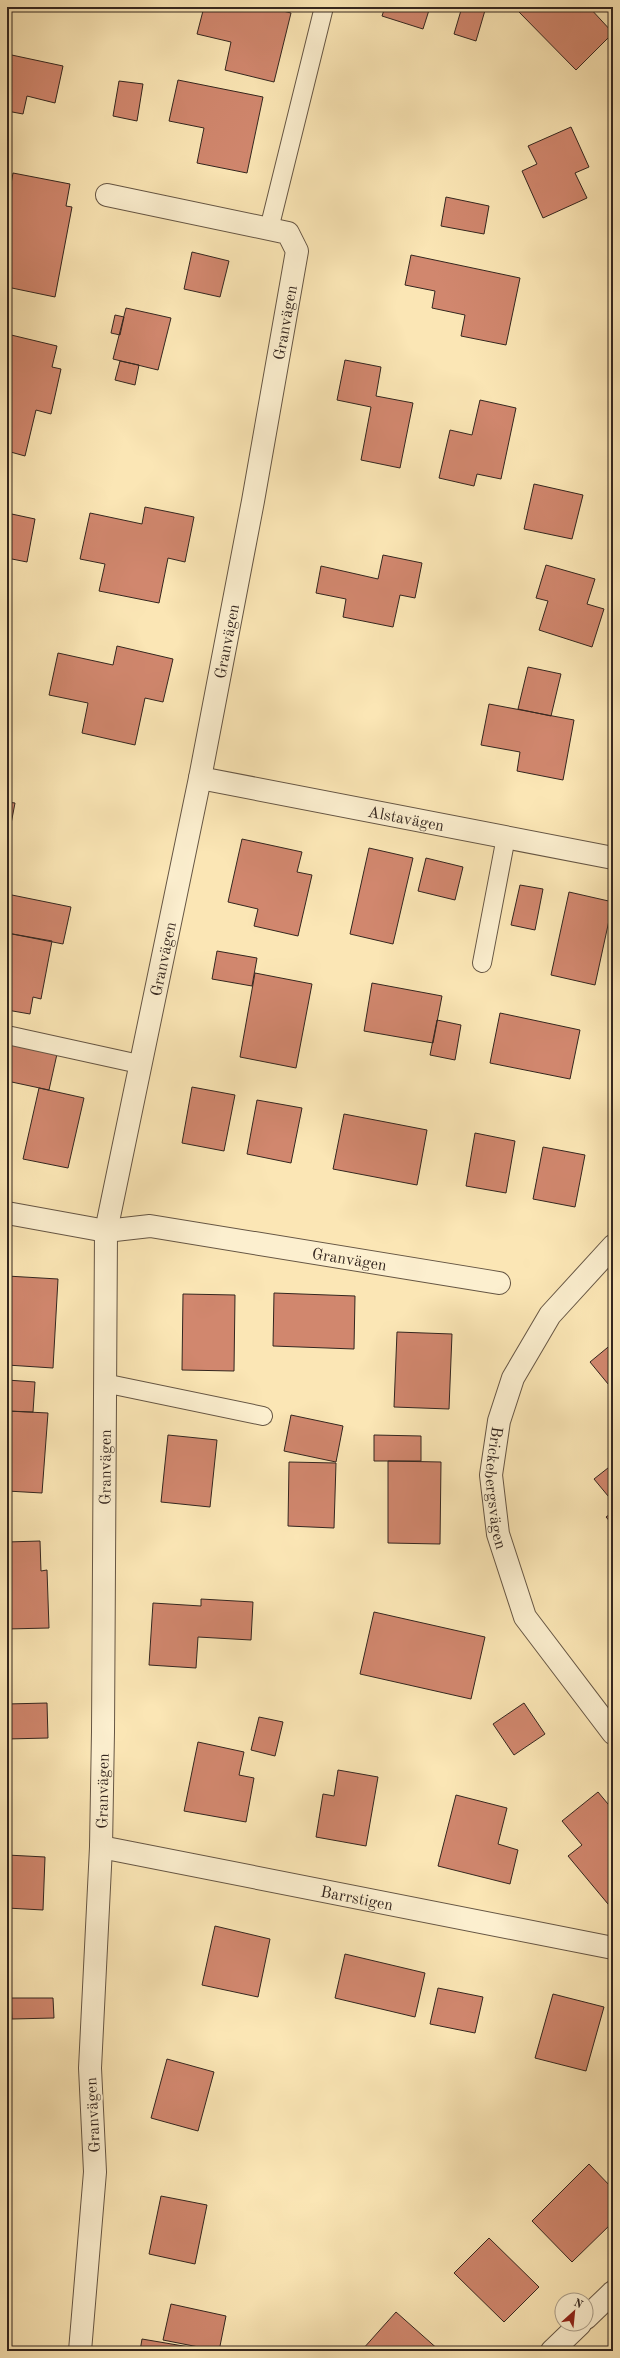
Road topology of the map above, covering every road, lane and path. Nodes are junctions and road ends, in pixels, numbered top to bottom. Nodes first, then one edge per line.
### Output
1 (324, 7) edge
2 (107, 195) dead end
3 (269, 229) junction
4 (200, 778) junction
5 (506, 837) junction
6 (613, 858) edge
7 (482, 963) dead end
8 (7, 1035) edge
9 (139, 1064) junction
10 (7, 1213) edge
11 (106, 1231) junction
12 (613, 1246) edge
13 (499, 1283) dead end
14 (104, 1383) junction
15 (263, 1416) dead end
16 (613, 1733) edge
17 (101, 1847) junction
18 (613, 1948) edge
19 (613, 2292) edge
20 (594, 2310) edge
21 (572, 2332) edge
22 (80, 2351) edge
23 (552, 2351) edge

1 - 3 lane
2 - 3 street, Granvägen
3 - 4 street, Granvägen
4 - 5 street, Alstavägen
4 - 9 street, Granvägen
5 - 6 street, Alstavägen
5 - 7 lane
8 - 9 lane
9 - 11 street, Granvägen
10 - 11 street
11 - 13 street, Granvägen
11 - 14 street, Granvägen
12 - 16 street, Brickebergsvägen
14 - 15 lane
14 - 17 street, Granvägen
17 - 18 street, Barrstigen
17 - 22 street, Granvägen
19 - 20 street
21 - 23 street

